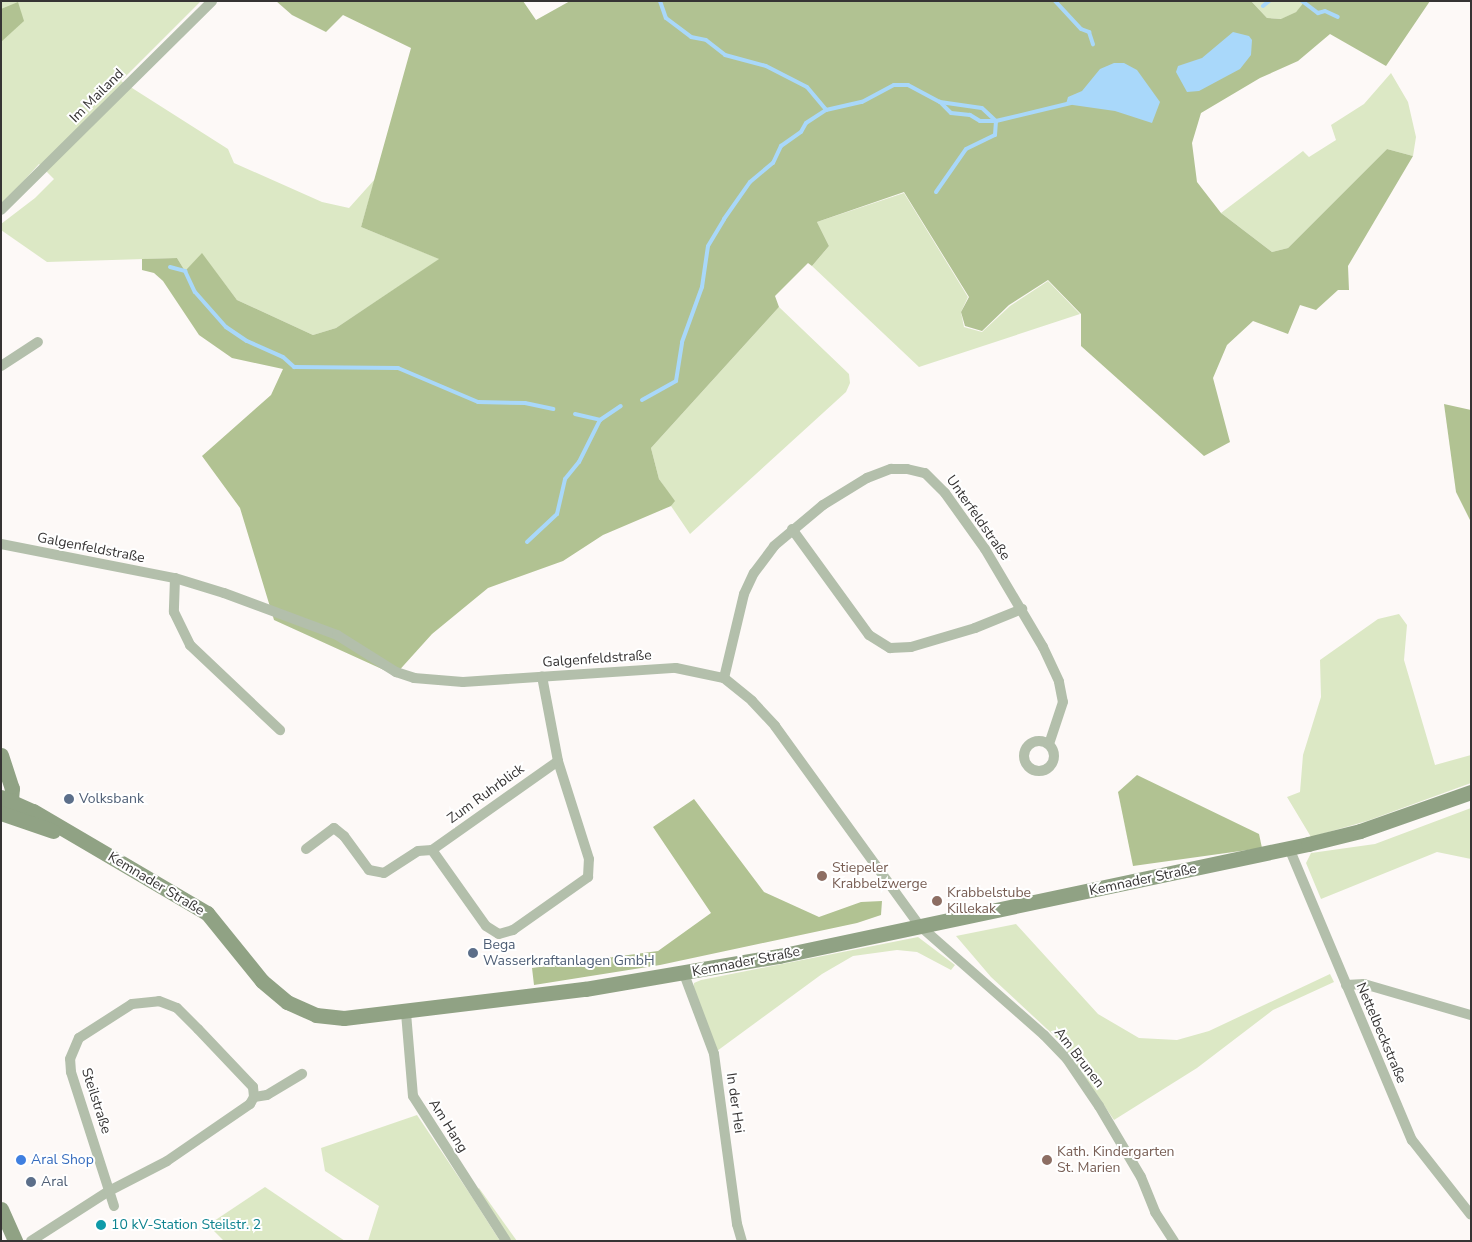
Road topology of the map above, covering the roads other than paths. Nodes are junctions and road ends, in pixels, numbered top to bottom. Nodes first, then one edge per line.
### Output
1 (212, 1) edge
2 (1, 210) edge
3 (38, 342) dead end
4 (1, 366) edge
5 (792, 529) junction
6 (1, 544) edge
7 (175, 578) junction
8 (1022, 609) junction
9 (542, 676) junction
10 (724, 678) junction
11 (280, 730) dead end
12 (1049, 744) dead end
13 (1, 755) edge
14 (558, 761) junction
15 (1471, 792) edge
16 (4, 805) edge
17 (1289, 848) junction
18 (306, 849) dead end
19 (432, 850) junction
20 (920, 926) junction
21 (684, 974) junction
22 (1346, 986) junction
23 (406, 1013) junction
24 (1471, 1015) edge
25 (302, 1074) dead end
26 (254, 1097) junction
27 (109, 1191) junction
28 (114, 1206) dead end
29 (1, 1209) edge
30 (1471, 1215) edge
31 (15, 1241) edge
32 (31, 1241) edge
33 (506, 1241) edge
34 (742, 1241) edge
35 (1174, 1241) edge

1 - 2 street, Im Mailand
3 - 4 street
5 - 8 street
5 - 8 street, Unterfeldstraße
5 - 10 street, Unterfeldstraße
6 - 7 street, Galgenfeldstraße
7 - 9 street, Galgenfeldstraße
7 - 11 street
8 - 12 street, Unterfeldstraße
9 - 10 street, Galgenfeldstraße
9 - 14 street
10 - 20 street, Galgenfeldstraße
13 - 16 main road
14 - 19 street, Zum Ruhrblick
14 - 19 street
15 - 17 main road, Kemnader Straße
16 - 23 main road, Kemnader Straße
17 - 20 main road, Kemnader Straße
17 - 22 street, Nettelbeckstraße
18 - 19 street, Zum Ruhrblick
20 - 21 main road, Kemnader Straße
20 - 35 street, Am Brunen
21 - 23 main road, Kemnader Straße
21 - 34 street, In der Hei
22 - 24 street
22 - 30 street, Nettelbeckstraße
23 - 33 street, Am Hang
25 - 26 street
26 - 27 street
26 - 27 street, Steilstraße
27 - 28 street, Steilstraße
27 - 32 street
29 - 31 main road

